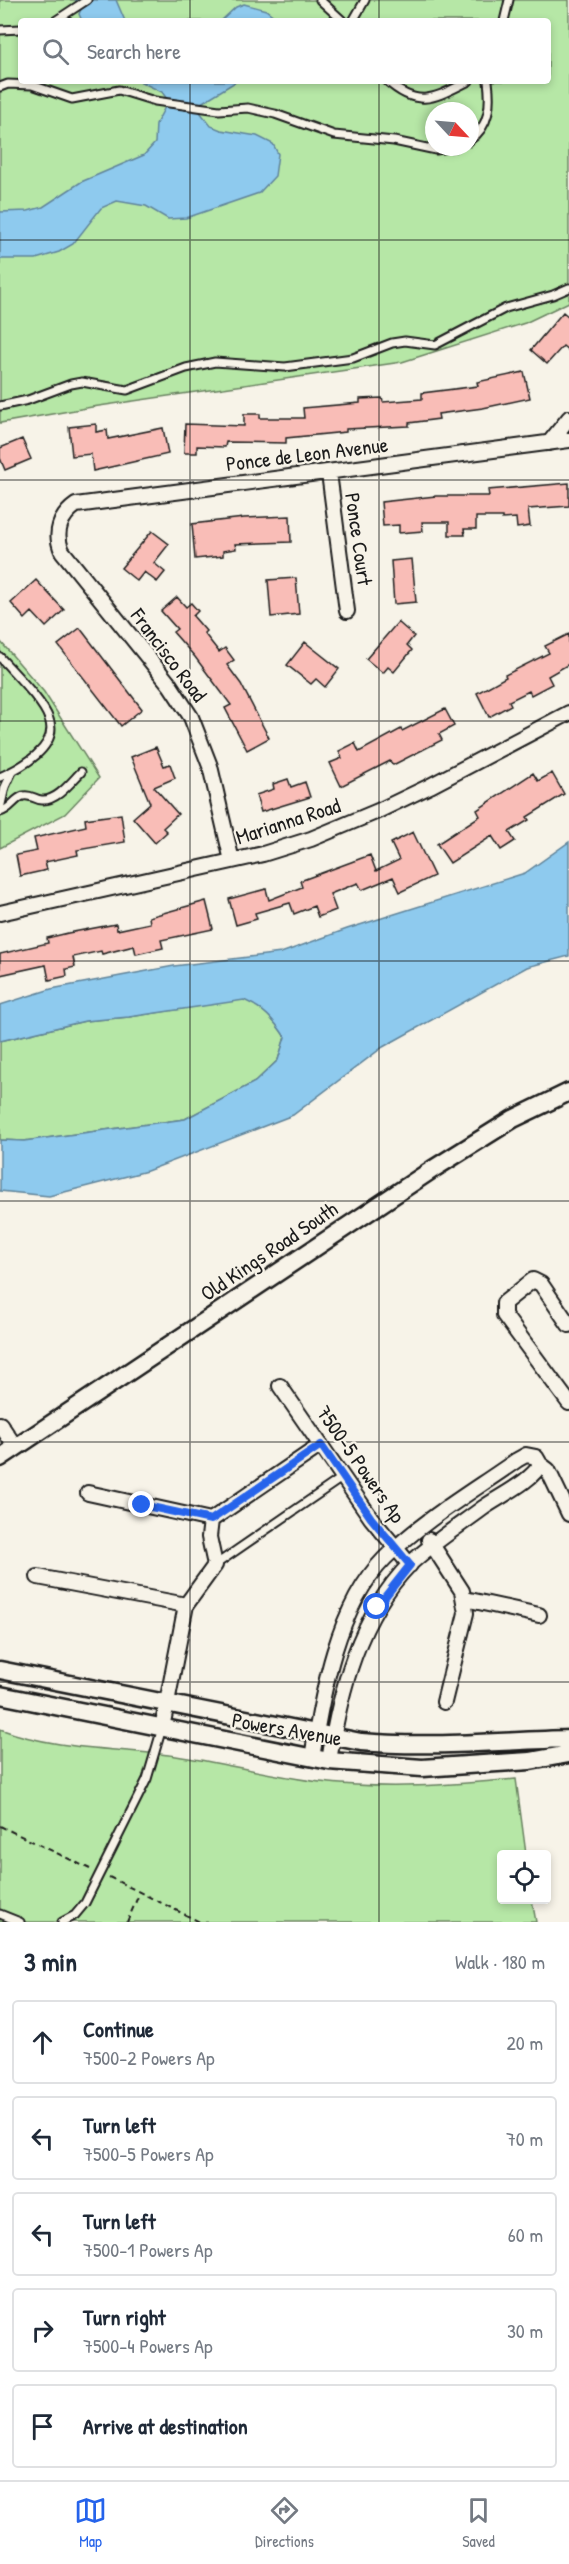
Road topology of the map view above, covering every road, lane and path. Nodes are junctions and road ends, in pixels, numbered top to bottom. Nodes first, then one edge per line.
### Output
1 (87, 0) edge
2 (320, 0) edge
3 (365, 0) edge
4 (509, 0) edge
5 (59, 18) edge
6 (340, 18) edge
7 (355, 18) edge
8 (505, 18) edge
9 (18, 29) edge
10 (0, 30) edge
11 (391, 84) edge
12 (463, 84) edge
13 (488, 84) edge
14 (0, 87) edge
15 (479, 131) edge
16 (425, 148) edge
17 (569, 288) edge
18 (0, 406) edge
19 (569, 418) edge
20 (569, 440) edge
21 (549, 442) junction
22 (328, 473) junction
23 (59, 523) joint
24 (347, 611) dead end
25 (0, 657) edge
26 (569, 713) edge
27 (12, 772) junction
28 (81, 772) dead end
29 (0, 777) edge
30 (0, 811) edge
31 (232, 861) junction
32 (0, 913) edge
33 (569, 1092) edge
34 (569, 1325) edge
35 (280, 1386) dead end
36 (569, 1403) edge
37 (0, 1424) edge
38 (321, 1445) junction
39 (16, 1448) junction
40 (0, 1458) edge
41 (540, 1464) junction
42 (343, 1477) junction
43 (88, 1493) dead end
44 (569, 1514) edge
45 (211, 1520) junction
46 (421, 1528) junction
47 (432, 1546) junction
48 (397, 1548) junction
49 (215, 1565) junction
50 (410, 1565) junction
51 (38, 1577) dead end
52 (465, 1599) junction
53 (186, 1605) junction
54 (539, 1615) dead end
55 (0, 1670) edge
56 (0, 1695) edge
57 (444, 1702) dead end
58 (167, 1703) junction
59 (162, 1728) junction
60 (325, 1734) junction
61 (569, 1739) edge
62 (569, 1754) edge
63 (321, 1759) junction
64 (140, 1892) dead end
65 (0, 1914) edge
66 (20, 1922) edge
67 (62, 1922) edge
68 (127, 1922) edge

1 - 5 lane
2 - 6 lane
3 - 7 lane
4 - 8 lane
9 - 10 lane
11 - 12 lane
13 - 15 lane
14 - 16 lane
17 - 18 lane
19 - 21 street
20 - 21 street, Ponce de Leon Avenue
21 - 22 street, Ponce de Leon Avenue
22 - 23 street, Ponce de Leon Avenue
22 - 24 street, Ponce Court
23 - 31 street, Francisco Road
25 - 27 lane
26 - 31 street, Marianna Road
27 - 29 lane
27 - 30 lane
28 - 30 lane
31 - 32 street, Marianna Road
33 - 39 street, Old Kings Road South
34 - 36 street
35 - 38 street, 7500-5 Powers Ap
37 - 39 street
38 - 42 street, 7500-5 Powers Ap
38 - 45 street
39 - 40 street, Old Kings Road South
41 - 44 street
41 - 46 street
41 - 47 street
42 - 48 street, 7500-5 Powers Ap
42 - 49 lane
43 - 45 street
45 - 49 street
46 - 47 street
46 - 48 street
47 - 50 street
47 - 52 street
48 - 50 street, 7500-5 Powers Ap
48 - 60 street
49 - 53 street
50 - 60 street
51 - 53 street
52 - 54 street
52 - 57 street
53 - 58 street
55 - 58 street, Powers Avenue
56 - 59 street, Powers Avenue
58 - 59 street
58 - 60 street, Powers Avenue
59 - 63 street, Powers Avenue
59 - 67 lane
60 - 61 street, Powers Avenue
60 - 63 street
62 - 63 street, Powers Avenue
64 - 68 path
65 - 66 lane

